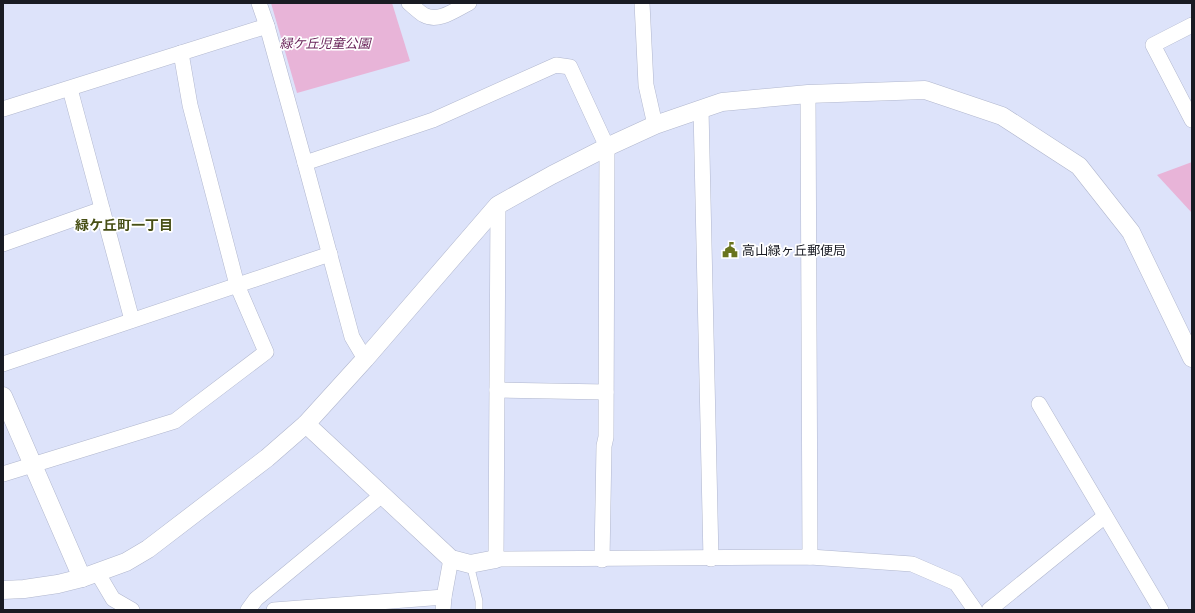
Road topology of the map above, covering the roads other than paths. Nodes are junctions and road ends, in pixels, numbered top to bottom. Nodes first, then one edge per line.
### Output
1 (259, 3) edge
2 (409, 3) edge
3 (469, 3) edge
4 (642, 3) edge
5 (1192, 24) edge
6 (267, 26) junction
7 (181, 53) junction
8 (70, 89) junction
9 (808, 94) junction
10 (3, 109) edge
11 (701, 109) junction
12 (1192, 120) edge
13 (656, 125) junction
14 (607, 147) junction
15 (305, 163) junction
16 (498, 206) junction
17 (102, 209) junction
18 (3, 244) edge
19 (330, 254) junction
20 (237, 285) junction
21 (132, 320) junction
22 (1192, 358) edge
23 (365, 359) junction
24 (3, 364) edge
25 (496, 390) junction
26 (606, 392) junction
27 (3, 396) edge
28 (1039, 404) dead end
29 (306, 424) junction
30 (33, 465) junction
31 (3, 474) edge
32 (382, 495) junction
33 (1105, 516) junction
34 (810, 558) junction
35 (451, 559) junction
36 (496, 559) junction
37 (711, 559) junction
38 (602, 560) junction
39 (470, 564) junction
40 (90, 575) junction
41 (3, 590) edge
42 (111, 604) edge
43 (444, 604) edge
44 (132, 610) edge
45 (248, 610) edge
46 (274, 610) edge
47 (480, 610) edge
48 (975, 610) edge
49 (989, 610) edge
50 (1161, 610) edge

1 - 6 street
2 - 3 street
4 - 13 street
5 - 12 street
6 - 7 street
6 - 15 street
7 - 8 street
7 - 20 street
8 - 10 street
8 - 17 street
9 - 11 street
9 - 22 street
9 - 34 street
11 - 13 street
11 - 37 street
13 - 14 street
14 - 15 street
14 - 16 street
14 - 26 street
15 - 19 street
16 - 23 street
16 - 25 street
17 - 18 street
17 - 21 street
19 - 20 street
19 - 23 street
20 - 21 street
20 - 30 street
21 - 24 street
23 - 29 street
25 - 26 street
25 - 36 street
26 - 38 street
27 - 30 street
28 - 33 street
29 - 32 street
29 - 40 street
30 - 31 street
30 - 40 street
32 - 35 street
32 - 45 street
33 - 49 street
33 - 50 street
34 - 37 street
34 - 48 street
35 - 39 street
35 - 43 street
36 - 38 street
36 - 39 street
37 - 38 street
39 - 47 lane
40 - 41 street
40 - 42 street
42 - 44 street
43 - 46 street

